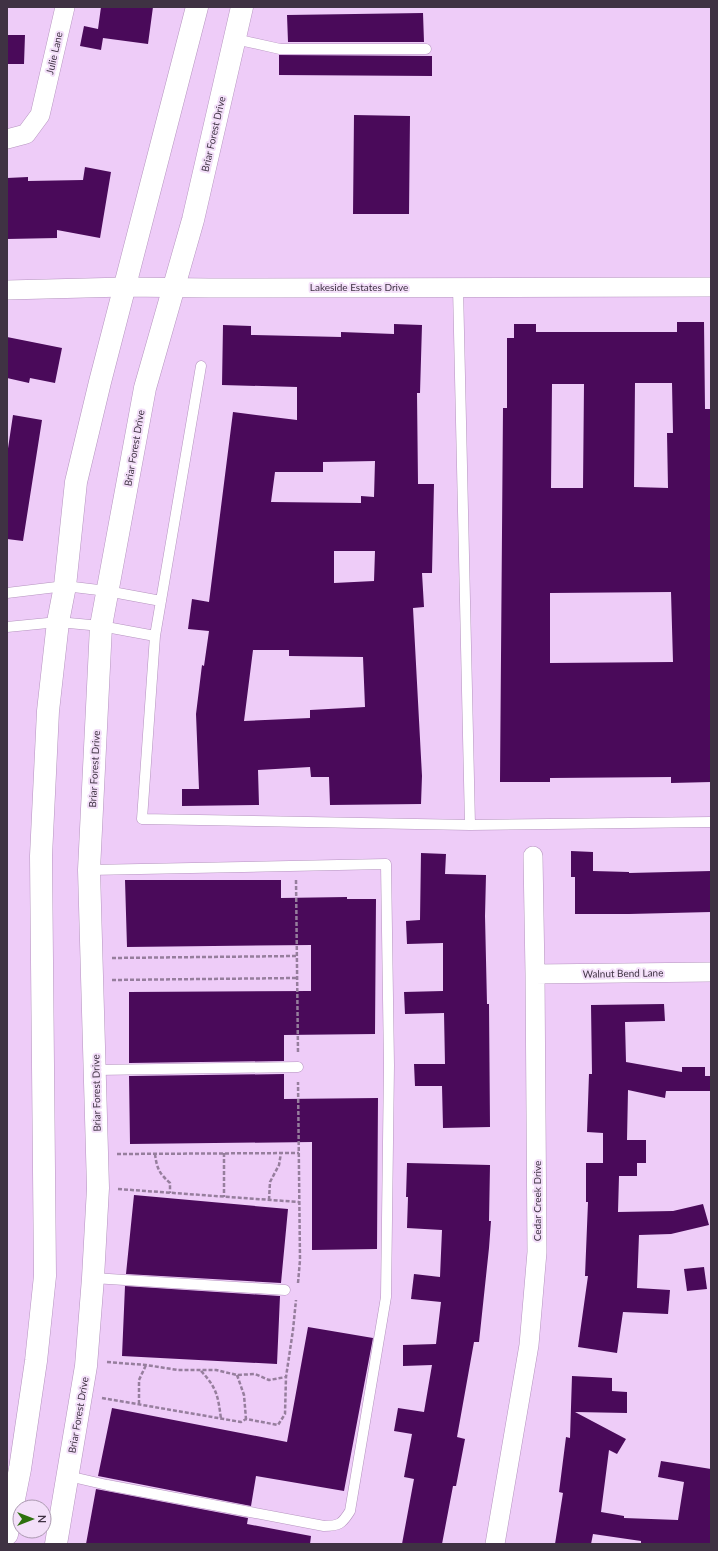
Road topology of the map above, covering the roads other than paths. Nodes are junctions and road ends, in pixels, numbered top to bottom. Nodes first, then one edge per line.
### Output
1 (65, 7) edge
2 (197, 7) edge
3 (242, 7) edge
4 (235, 39) junction
5 (426, 49) dead end
6 (7, 139) edge
7 (458, 286) junction
8 (711, 286) edge
9 (125, 287) junction
10 (173, 288) junction
11 (7, 290) edge
12 (201, 366) dead end
13 (65, 586) junction
14 (107, 591) junction
15 (7, 593) edge
16 (161, 601) junction
17 (58, 622) junction
18 (101, 626) junction
19 (7, 627) edge
20 (154, 636) junction
21 (711, 822) edge
22 (470, 825) junction
23 (533, 856) dead end
24 (90, 870) junction
25 (711, 972) edge
26 (536, 974) junction
27 (298, 1067) road end
28 (96, 1070) junction
29 (93, 1278) junction
30 (285, 1290) dead end
31 (68, 1476) junction
32 (7, 1534) edge
33 (56, 1544) edge
34 (495, 1544) edge

1 - 6 street, Julie Lane
2 - 9 main road
3 - 4 main road, Briar Forest Drive
4 - 5 lane
4 - 10 main road, Briar Forest Drive
7 - 8 street, Lakeside Estates Drive
7 - 10 street, Lakeside Estates Drive
7 - 22 lane
9 - 10 street, Lakeside Estates Drive
9 - 11 street, Lakeside Estates Drive
9 - 13 main road
10 - 14 main road, Briar Forest Drive
12 - 16 lane
13 - 14 lane
13 - 15 lane
13 - 17 main road
14 - 16 lane
14 - 18 main road, Briar Forest Drive
16 - 20 lane
17 - 18 lane
17 - 19 lane
17 - 32 main road
18 - 20 lane
18 - 24 main road, Briar Forest Drive
20 - 22 lane
21 - 22 lane
23 - 26 street, Cedar Creek Drive
24 - 28 main road, Briar Forest Drive
24 - 31 lane
25 - 26 street, Walnut Bend Lane
26 - 34 street, Cedar Creek Drive
27 - 28 lane
28 - 29 main road, Briar Forest Drive
29 - 30 lane
29 - 31 main road, Briar Forest Drive
31 - 33 main road, Briar Forest Drive

